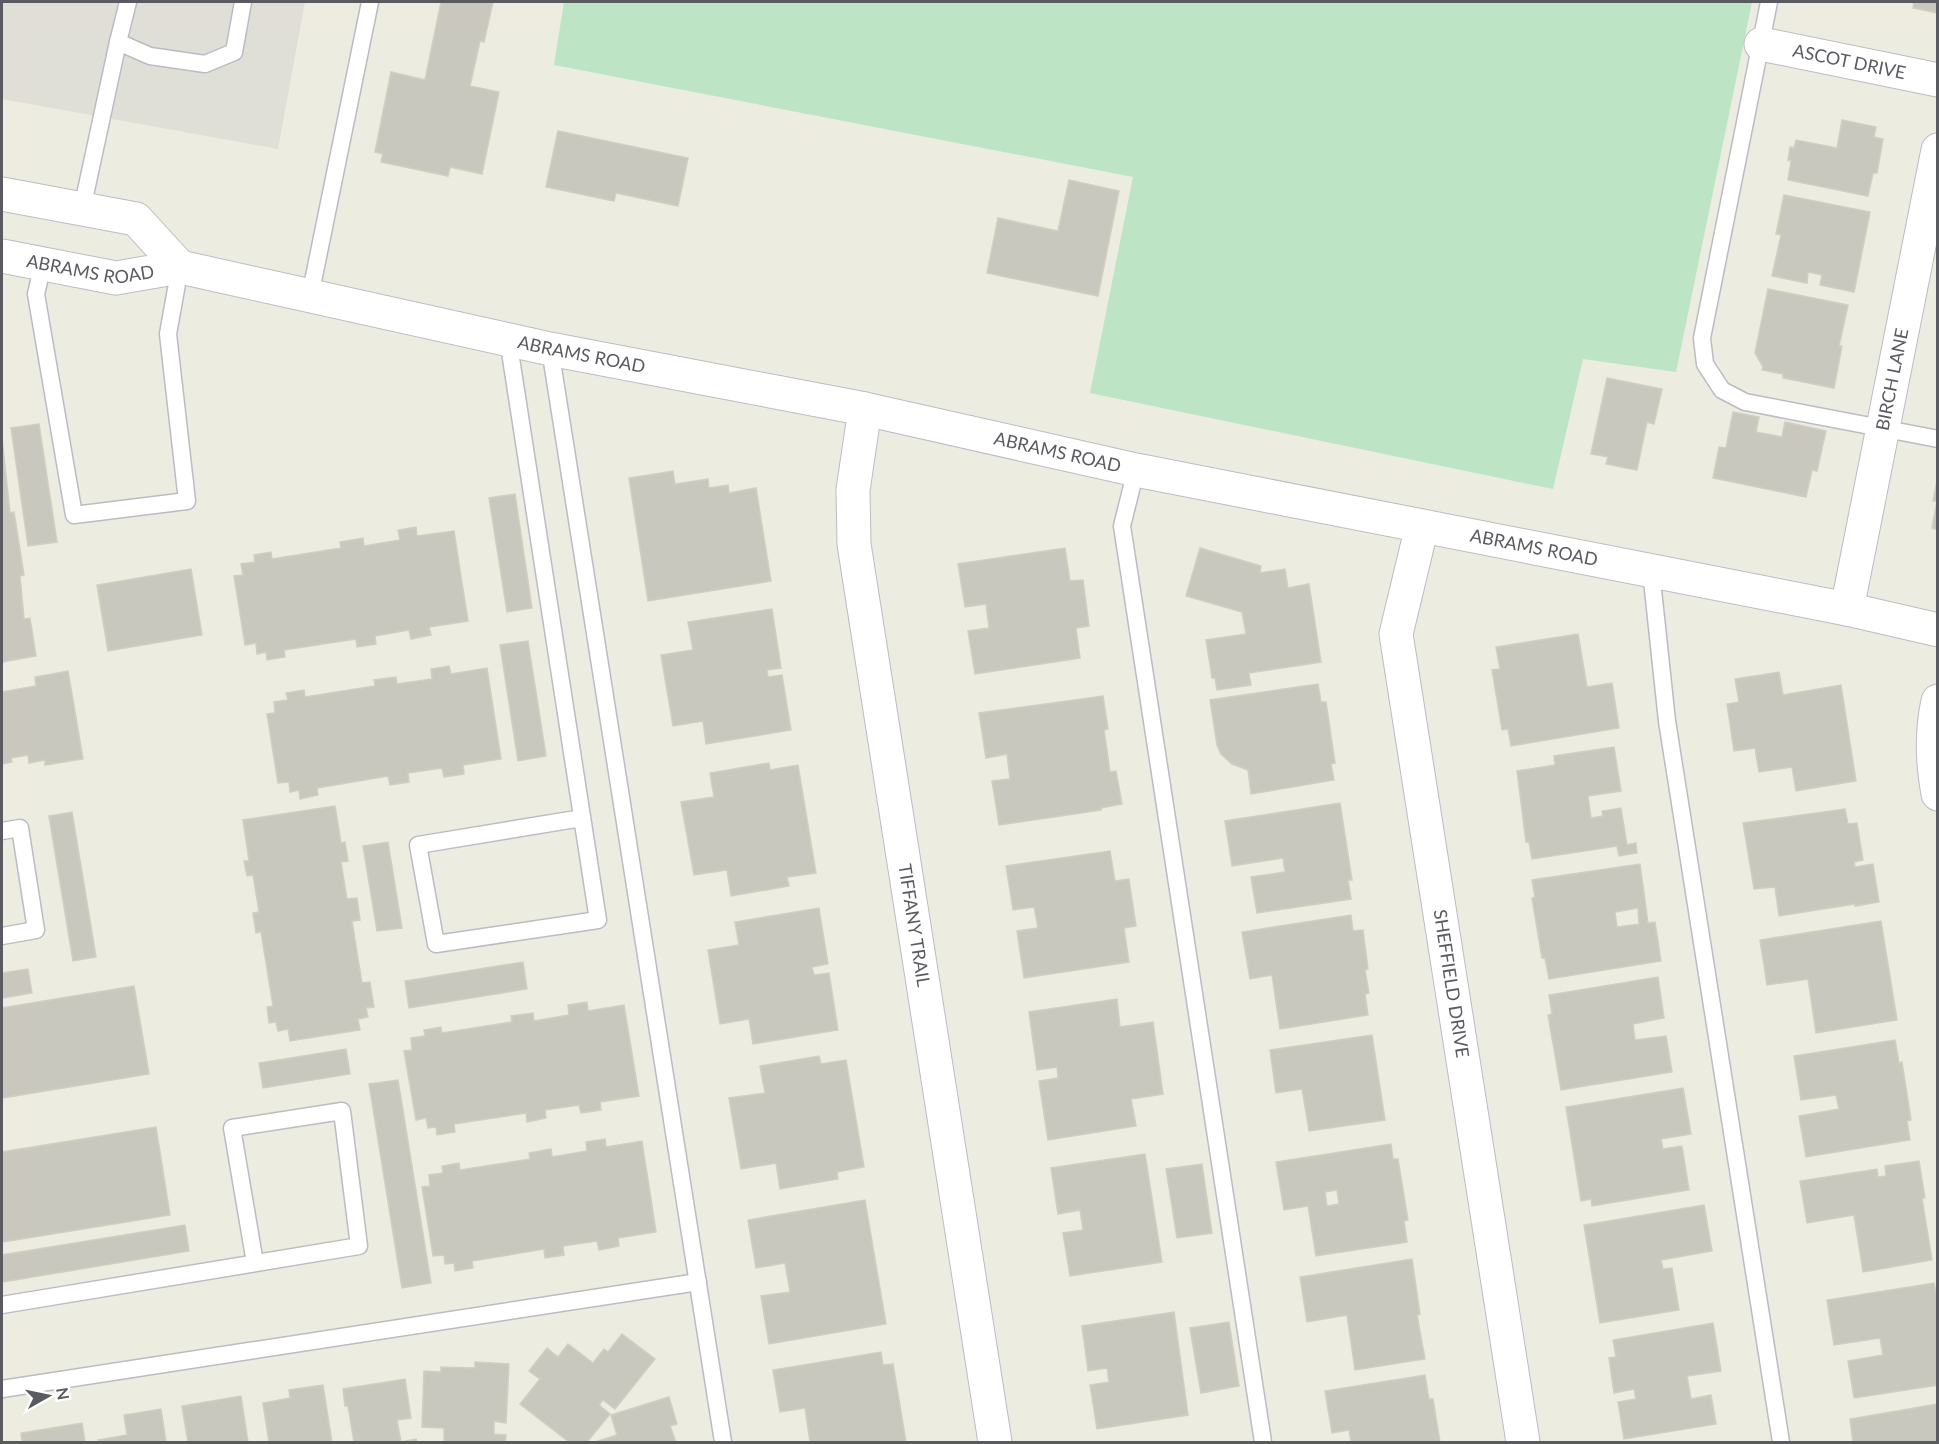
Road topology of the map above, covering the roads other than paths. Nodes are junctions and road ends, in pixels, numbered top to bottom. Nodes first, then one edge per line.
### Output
1 (128, 2) edge
2 (243, 2) edge
3 (370, 2) edge
4 (1769, 2) edge
5 (118, 42) junction
6 (1761, 44) junction
7 (1938, 80) edge
8 (1938, 150) edge
9 (2, 194) edge
10 (82, 209) junction
11 (2, 256) edge
12 (44, 264) junction
13 (180, 267) junction
14 (310, 296) junction
15 (508, 339) junction
16 (550, 348) junction
17 (866, 409) junction
18 (1883, 430) junction
19 (1938, 439) edge
20 (1136, 470) junction
21 (1422, 526) junction
22 (1651, 571) junction
23 (1847, 609) junction
24 (1938, 630) edge
25 (1938, 701) edge
26 (1938, 794) edge
27 (582, 818) junction
28 (2, 831) edge
29 (2, 936) edge
30 (255, 1263) junction
31 (698, 1282) junction
32 (2, 1305) edge
33 (2, 1389) edge
34 (723, 1443) edge
35 (995, 1443) edge
36 (1263, 1443) edge
37 (1523, 1443) edge
38 (1781, 1443) edge

1 - 5 lane
2 - 5 lane
3 - 14 lane
4 - 6 lane
5 - 10 lane
6 - 7 street, ASCOT DRIVE
6 - 18 lane
8 - 18 street, BIRCH LANE
9 - 10 street, ABRAMS ROAD
10 - 13 street, ABRAMS ROAD
11 - 12 street, ABRAMS ROAD
12 - 13 street, ABRAMS ROAD
12 - 13 lane
13 - 14 street, ABRAMS ROAD
14 - 15 street, ABRAMS ROAD
15 - 16 street, ABRAMS ROAD
15 - 27 lane
16 - 17 street, ABRAMS ROAD
16 - 31 lane
17 - 20 street, ABRAMS ROAD
17 - 35 street, TIFFANY TRAIL
18 - 19 lane
18 - 23 street, BIRCH LANE
20 - 21 street, ABRAMS ROAD
20 - 36 lane
21 - 22 street, ABRAMS ROAD
21 - 37 street, SHEFFIELD DRIVE
22 - 23 street, ABRAMS ROAD
22 - 38 lane
23 - 24 street, ABRAMS ROAD
25 - 26 street
27 - 27 lane
28 - 29 lane
30 - 30 lane
30 - 32 lane
31 - 33 lane
31 - 34 lane

